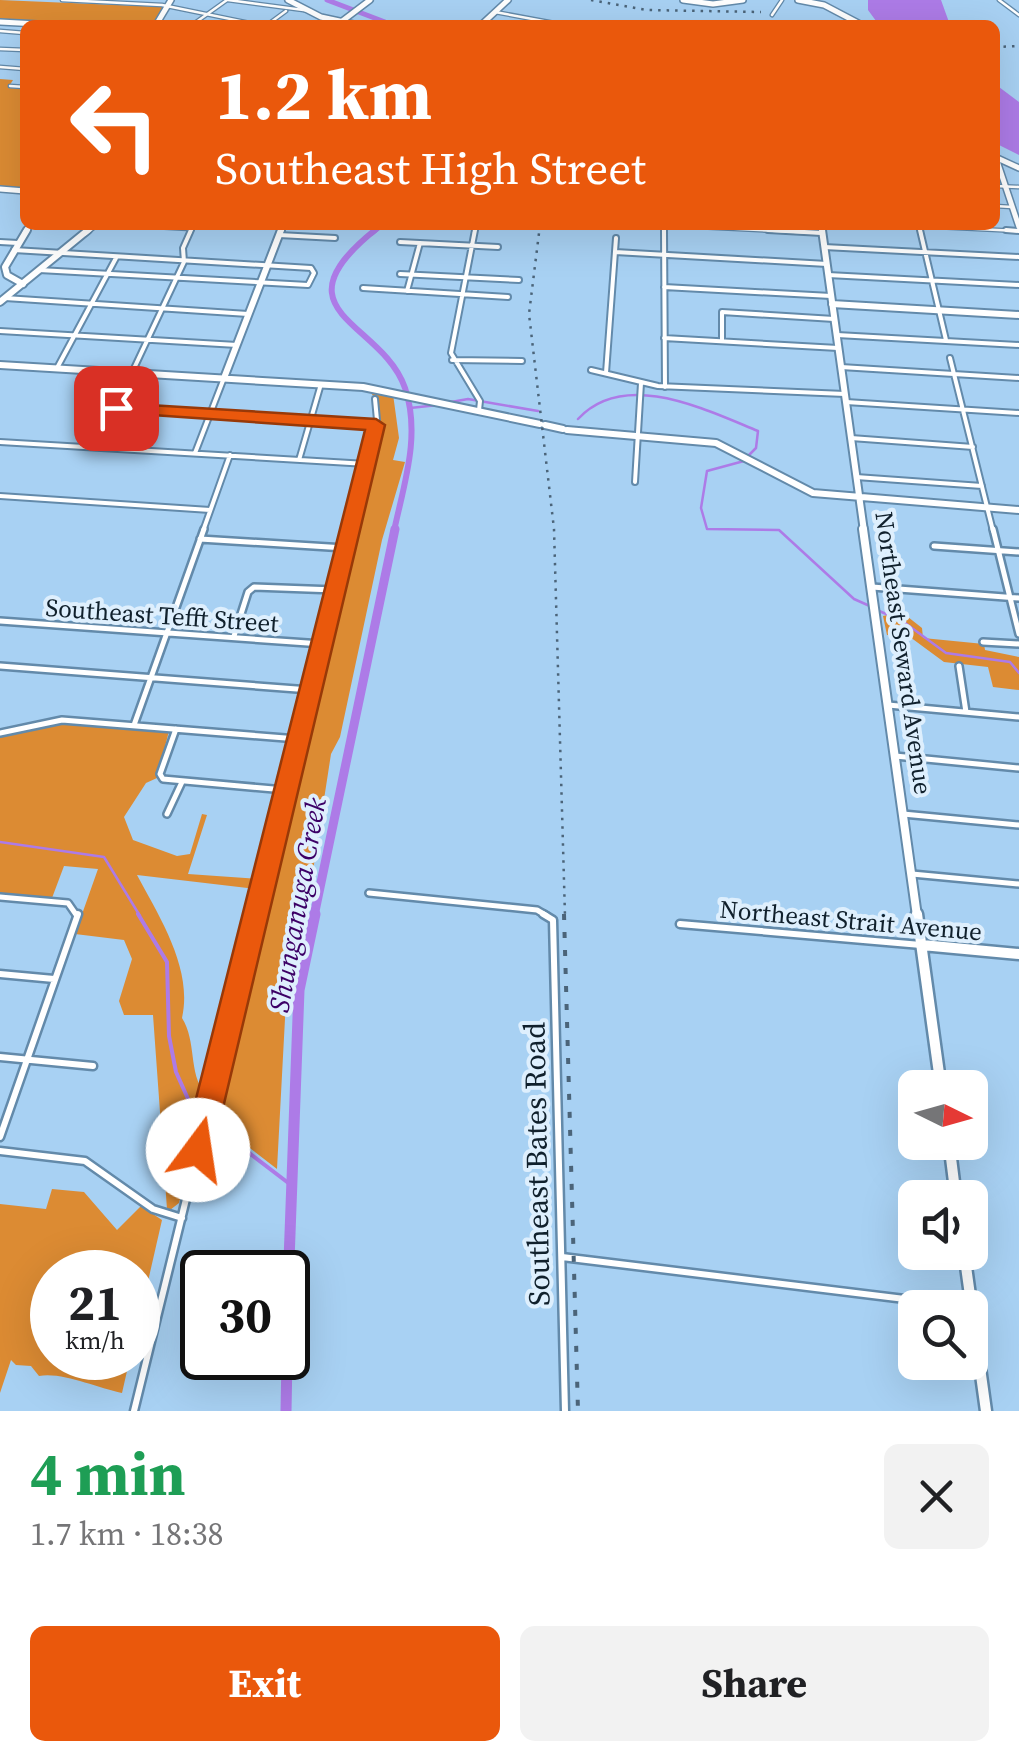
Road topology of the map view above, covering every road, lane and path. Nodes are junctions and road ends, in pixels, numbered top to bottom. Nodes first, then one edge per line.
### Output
1 (62, 0) edge
2 (70, 0) edge
3 (171, 0) edge
4 (227, 0) edge
5 (288, 0) edge
6 (508, 0) edge
7 (683, 0) edge
8 (743, 0) edge
9 (782, 0) edge
10 (798, 0) edge
11 (999, 0) edge
12 (97, 1) edge
13 (367, 1) edge
14 (131, 2) edge
15 (711, 2) edge
16 (167, 6) junction
17 (286, 10) junction
18 (311, 11) junction
19 (495, 12) junction
20 (206, 14) junction
21 (562, 14) dead end
22 (772, 15) dead end
23 (1019, 15) edge
24 (159, 20) edge
25 (198, 20) edge
26 (235, 20) edge
27 (274, 20) edge
28 (334, 20) edge
29 (346, 20) edge
30 (487, 20) edge
31 (533, 20) edge
32 (556, 20) edge
33 (852, 20) edge
34 (0, 22) edge
35 (9, 22) junction
36 (20, 23) edge
37 (0, 32) edge
38 (10, 86) dead end
39 (20, 87) edge
40 (1000, 171) edge
41 (1000, 186) edge
42 (1005, 186) junction
43 (1019, 187) edge
44 (1000, 206) edge
45 (1012, 207) junction
46 (1019, 229) edge
47 (27, 230) edge
48 (88, 230) edge
49 (191, 230) edge
50 (280, 230) edge
51 (475, 230) edge
52 (662, 230) edge
53 (822, 230) edge
54 (920, 230) edge
55 (279, 235) junction
56 (336, 238) dead end
57 (616, 238) dead end
58 (0, 242) edge
59 (400, 242) dead end
60 (18, 243) junction
61 (420, 243) junction
62 (472, 246) junction
63 (498, 247) dead end
64 (824, 247) junction
65 (14, 250) junction
66 (615, 252) junction
67 (925, 252) junction
68 (59, 254) junction
69 (664, 255) junction
70 (1019, 257) edge
71 (116, 258) junction
72 (184, 262) junction
73 (827, 264) junction
74 (267, 266) junction
75 (39, 270) junction
76 (107, 274) junction
77 (400, 274) dead end
78 (412, 274) junction
79 (828, 275) junction
80 (4, 276) edge
81 (467, 277) junction
82 (176, 278) junction
83 (518, 280) dead end
84 (932, 280) junction
85 (260, 282) junction
86 (22, 284) junction
87 (1019, 285) edge
88 (664, 287) junction
89 (364, 288) dead end
90 (407, 291) junction
91 (464, 294) junction
92 (508, 297) dead end
93 (2, 300) edge
94 (832, 300) junction
95 (91, 304) junction
96 (162, 308) junction
97 (939, 310) junction
98 (248, 314) junction
99 (1019, 314) edge
100 (834, 319) junction
101 (0, 331) edge
102 (836, 334) junction
103 (74, 336) junction
104 (664, 338) junction
105 (148, 340) junction
106 (946, 341) junction
107 (722, 342) junction
108 (237, 345) junction
109 (1019, 346) edge
110 (838, 348) junction
111 (950, 358) dead end
112 (452, 360) junction
113 (522, 361) dead end
114 (0, 365) edge
115 (841, 367) junction
116 (57, 368) junction
117 (591, 370) dead end
118 (132, 372) junction
119 (606, 373) junction
120 (955, 375) junction
121 (224, 378) junction
122 (1019, 378) edge
123 (641, 383) junction
124 (322, 384) junction
125 (665, 387) junction
126 (845, 398) junction
127 (375, 399) dead end
128 (78, 406) dead end
129 (116, 408) junction
130 (479, 410) junction
131 (963, 410) junction
132 (1019, 413) edge
133 (210, 414) junction
134 (310, 420) junction
135 (376, 425) junction
136 (638, 436) junction
137 (851, 438) junction
138 (0, 442) edge
139 (98, 446) junction
140 (972, 447) junction
141 (195, 452) junction
142 (230, 455) junction
143 (299, 460) junction
144 (367, 464) junction
145 (856, 476) junction
146 (635, 482) dead end
147 (982, 486) junction
148 (0, 496) edge
149 (859, 498) junction
150 (988, 507) junction
151 (210, 510) junction
152 (1019, 510) edge
153 (200, 539) junction
154 (934, 546) dead end
155 (345, 548) junction
156 (998, 550) junction
157 (1019, 552) edge
158 (872, 587) junction
159 (336, 590) junction
160 (1010, 598) junction
161 (1019, 598) edge
162 (0, 621) edge
163 (168, 633) junction
164 (1019, 634) edge
165 (233, 638) junction
166 (983, 642) dead end
167 (322, 644) junction
168 (1019, 644) edge
169 (0, 666) edge
170 (959, 666) dead end
171 (152, 678) junction
172 (310, 690) junction
173 (888, 705) junction
174 (966, 712) junction
175 (1019, 717) edge
176 (134, 725) junction
177 (176, 729) junction
178 (0, 733) edge
179 (298, 739) junction
180 (895, 756) junction
181 (1019, 768) edge
182 (182, 782) junction
183 (285, 790) junction
184 (166, 814) dead end
185 (903, 814) junction
186 (1019, 825) edge
187 (912, 874) junction
188 (1019, 884) edge
189 (369, 893) dead end
190 (0, 898) edge
191 (680, 924) dead end
192 (922, 945) junction
193 (1019, 954) edge
194 (0, 974) edge
195 (54, 979) junction
196 (0, 1057) edge
197 (28, 1060) junction
198 (93, 1066) dead end
199 (939, 1070) edge
200 (0, 1136) edge
201 (0, 1151) edge
202 (182, 1218) junction
203 (562, 1257) junction
204 (898, 1299) edge
205 (982, 1380) edge
206 (134, 1411) edge
207 (566, 1411) edge
208 (986, 1411) edge

1 - 2 street
2 - 12 street
3 - 16 street
4 - 17 street
4 - 20 street
5 - 18 street
6 - 19 street
7 - 15 street
8 - 15 street
9 - 22 street
10 - 33 street
11 - 23 street
12 - 14 street
13 - 29 main road
14 - 16 street
16 - 20 street
16 - 24 street
17 - 18 street
17 - 27 street
18 - 28 street
19 - 30 street
19 - 31 street
20 - 25 street
20 - 26 street
21 - 32 street
34 - 35 street
35 - 36 street
35 - 37 street
38 - 39 street
40 - 42 street
41 - 42 street
42 - 43 street
42 - 45 street
44 - 45 street
45 - 46 street
47 - 60 street
48 - 68 main road
49 - 72 street
50 - 55 street
51 - 62 street
52 - 69 street
53 - 64 street, Northeast Seward Avenue
54 - 67 street
55 - 56 street
55 - 74 street
57 - 66 street
58 - 60 street
59 - 61 street
60 - 65 street
61 - 62 street
61 - 78 street
62 - 63 street
62 - 81 street
64 - 67 street
64 - 73 street, Northeast Seward Avenue
65 - 68 street
65 - 80 street
66 - 69 street
66 - 119 street
67 - 70 street
67 - 84 street
68 - 71 street
68 - 75 main road
69 - 73 street
69 - 88 street
71 - 72 street
71 - 76 street
72 - 74 street
72 - 82 street
73 - 79 street, Northeast Seward Avenue
74 - 85 street
74 - 85 street
75 - 76 street
75 - 86 main road
76 - 82 street
76 - 95 street
77 - 78 street
78 - 81 street
78 - 90 street
79 - 84 street
79 - 94 street, Northeast Seward Avenue
80 - 86 street
81 - 83 street
81 - 91 street
82 - 85 street
82 - 96 street
84 - 87 street
84 - 97 street
85 - 98 street
86 - 93 main road
88 - 94 street
88 - 104 street
89 - 90 street
90 - 91 street
91 - 92 street
91 - 112 street
93 - 95 street
94 - 97 street
94 - 100 street, Northeast Seward Avenue
95 - 96 street
95 - 103 street
96 - 98 street
96 - 105 street
97 - 99 street
97 - 106 street
98 - 108 street
100 - 102 street, Northeast Seward Avenue
100 - 107 street
101 - 103 street
102 - 106 street
102 - 110 street, Northeast Seward Avenue
103 - 105 street
103 - 116 street
104 - 107 street
104 - 125 street
105 - 108 street
105 - 118 street
106 - 109 street
107 - 110 street
108 - 121 street
110 - 115 street, Northeast Seward Avenue
111 - 120 street
112 - 113 street
112 - 130 street
114 - 116 street
115 - 120 street
115 - 126 street, Northeast Seward Avenue
116 - 118 street
117 - 119 street
118 - 121 street
118 - 129 street
119 - 123 street
120 - 122 street
120 - 131 street
121 - 124 street
121 - 133 street
123 - 125 street
123 - 136 street
124 - 130 street
124 - 134 street
125 - 126 street
126 - 131 street
126 - 137 street, Northeast Seward Avenue
127 - 135 street
128 - 129 street
129 - 133 street
129 - 139 street
130 - 136 street
131 - 132 street
131 - 140 street
133 - 134 street
133 - 141 street
134 - 135 street
134 - 143 street
135 - 144 street
136 - 146 street
136 - 149 street
137 - 140 street
137 - 145 street, Northeast Seward Avenue
138 - 139 street
139 - 141 street
140 - 147 street
141 - 142 street
142 - 143 street
142 - 151 street
143 - 144 street
144 - 155 street
145 - 147 street
145 - 149 street, Northeast Seward Avenue
147 - 150 street
148 - 151 street
149 - 150 street
149 - 158 street, Northeast Seward Avenue
150 - 152 street
150 - 156 street
151 - 153 street
153 - 155 street
153 - 163 street
154 - 156 street
155 - 159 street
156 - 157 street
156 - 160 street
158 - 160 street
158 - 173 street, Northeast Seward Avenue
159 - 165 street
159 - 167 street
160 - 161 street
160 - 164 street
162 - 163 street, Southeast Tefft Street
163 - 165 street, Southeast Tefft Street
163 - 171 street
165 - 167 street, Southeast Tefft Street
166 - 168 street
167 - 172 street
169 - 171 street
170 - 174 street
171 - 172 street
171 - 176 street
172 - 179 street
173 - 174 street
173 - 180 street, Northeast Seward Avenue
174 - 175 street
176 - 177 street
176 - 178 street
177 - 179 street
177 - 182 street
179 - 183 street
180 - 181 street
180 - 185 street, Northeast Seward Avenue
182 - 183 street
182 - 184 street
183 - 202 street
185 - 186 street
185 - 187 street, Northeast Seward Avenue
187 - 188 street
187 - 192 street, Northeast Seward Avenue
189 - 203 street, Southeast Bates Road
190 - 195 street
191 - 192 street, Northeast Strait Avenue
192 - 193 street, Northeast Strait Avenue
192 - 199 street, Northeast Seward Avenue
194 - 195 street
195 - 197 street
196 - 197 street
197 - 198 street
197 - 200 street
201 - 202 street
202 - 206 street
203 - 204 street
203 - 207 street, Southeast Bates Road
205 - 208 street

